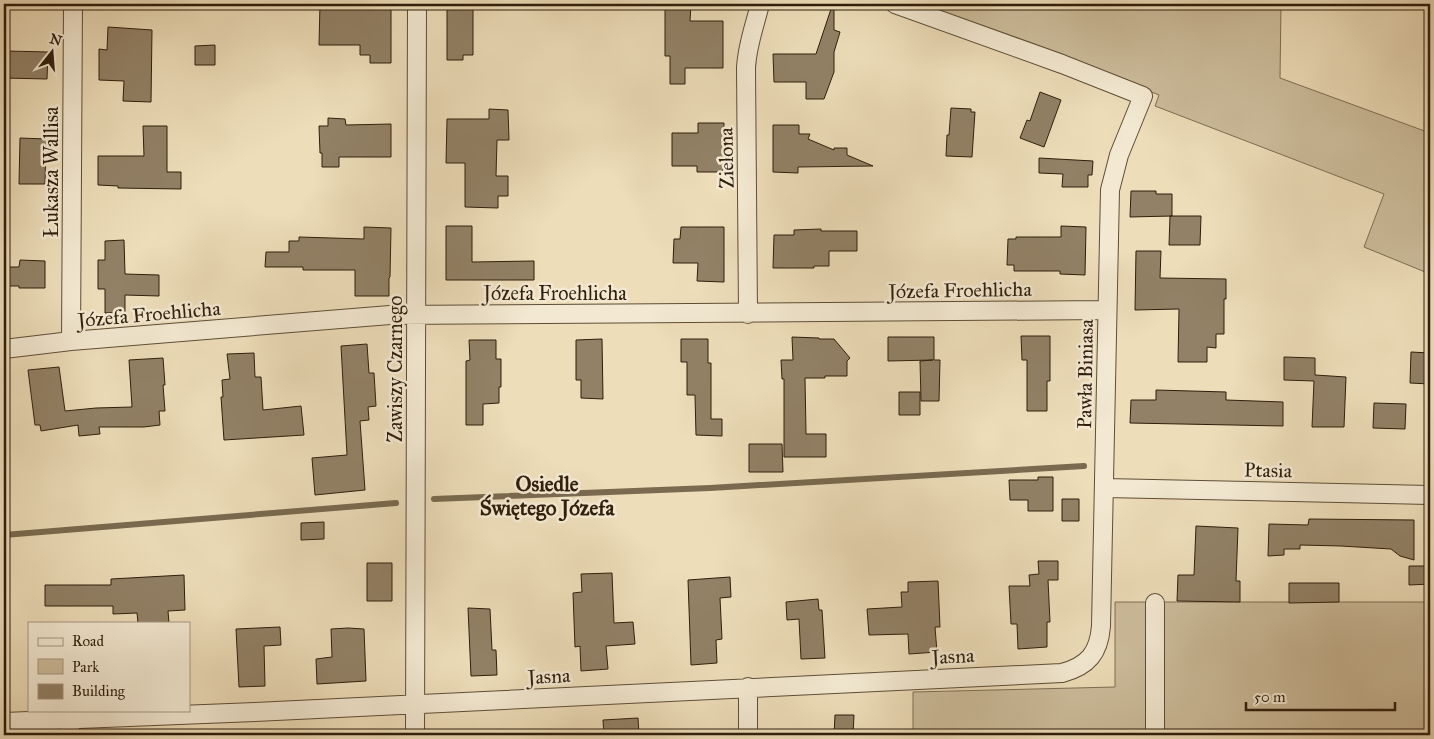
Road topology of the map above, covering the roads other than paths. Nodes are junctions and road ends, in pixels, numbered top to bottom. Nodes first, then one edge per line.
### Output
1 (73, 4) edge
2 (417, 4) edge
3 (760, 4) edge
4 (895, 4) edge
5 (1107, 310) junction
6 (748, 314) junction
7 (417, 315) junction
8 (71, 341) junction
9 (4, 349) edge
10 (1105, 488) junction
11 (1430, 495) edge
12 (1156, 603) dead end
13 (1091, 657) joint
14 (748, 688) junction
15 (415, 704) junction
16 (4, 722) edge
17 (70, 728) edge
18 (415, 735) edge
19 (748, 735) edge
20 (1155, 735) edge

1 - 8 street, Łukasza Wallisa
2 - 7 street, Zawiszy Czarnego
3 - 6 street, Zielona
4 - 5 street, Pawła Biniasa
5 - 6 street, Józefa Froehlicha
5 - 10 street, Pawła Biniasa
6 - 7 street, Józefa Froehlicha
7 - 8 street, Józefa Froehlicha
7 - 15 street, Zawiszy Czarnego
8 - 9 street, Józefa Froehlicha
10 - 11 street, Ptasia
10 - 13 street, Pawła Biniasa
12 - 20 street
13 - 14 street, Jasna
14 - 15 street, Jasna
14 - 19 street
15 - 17 street, Jasna
15 - 18 street, Zawiszy Czarnego
16 - 17 street, Jasna

